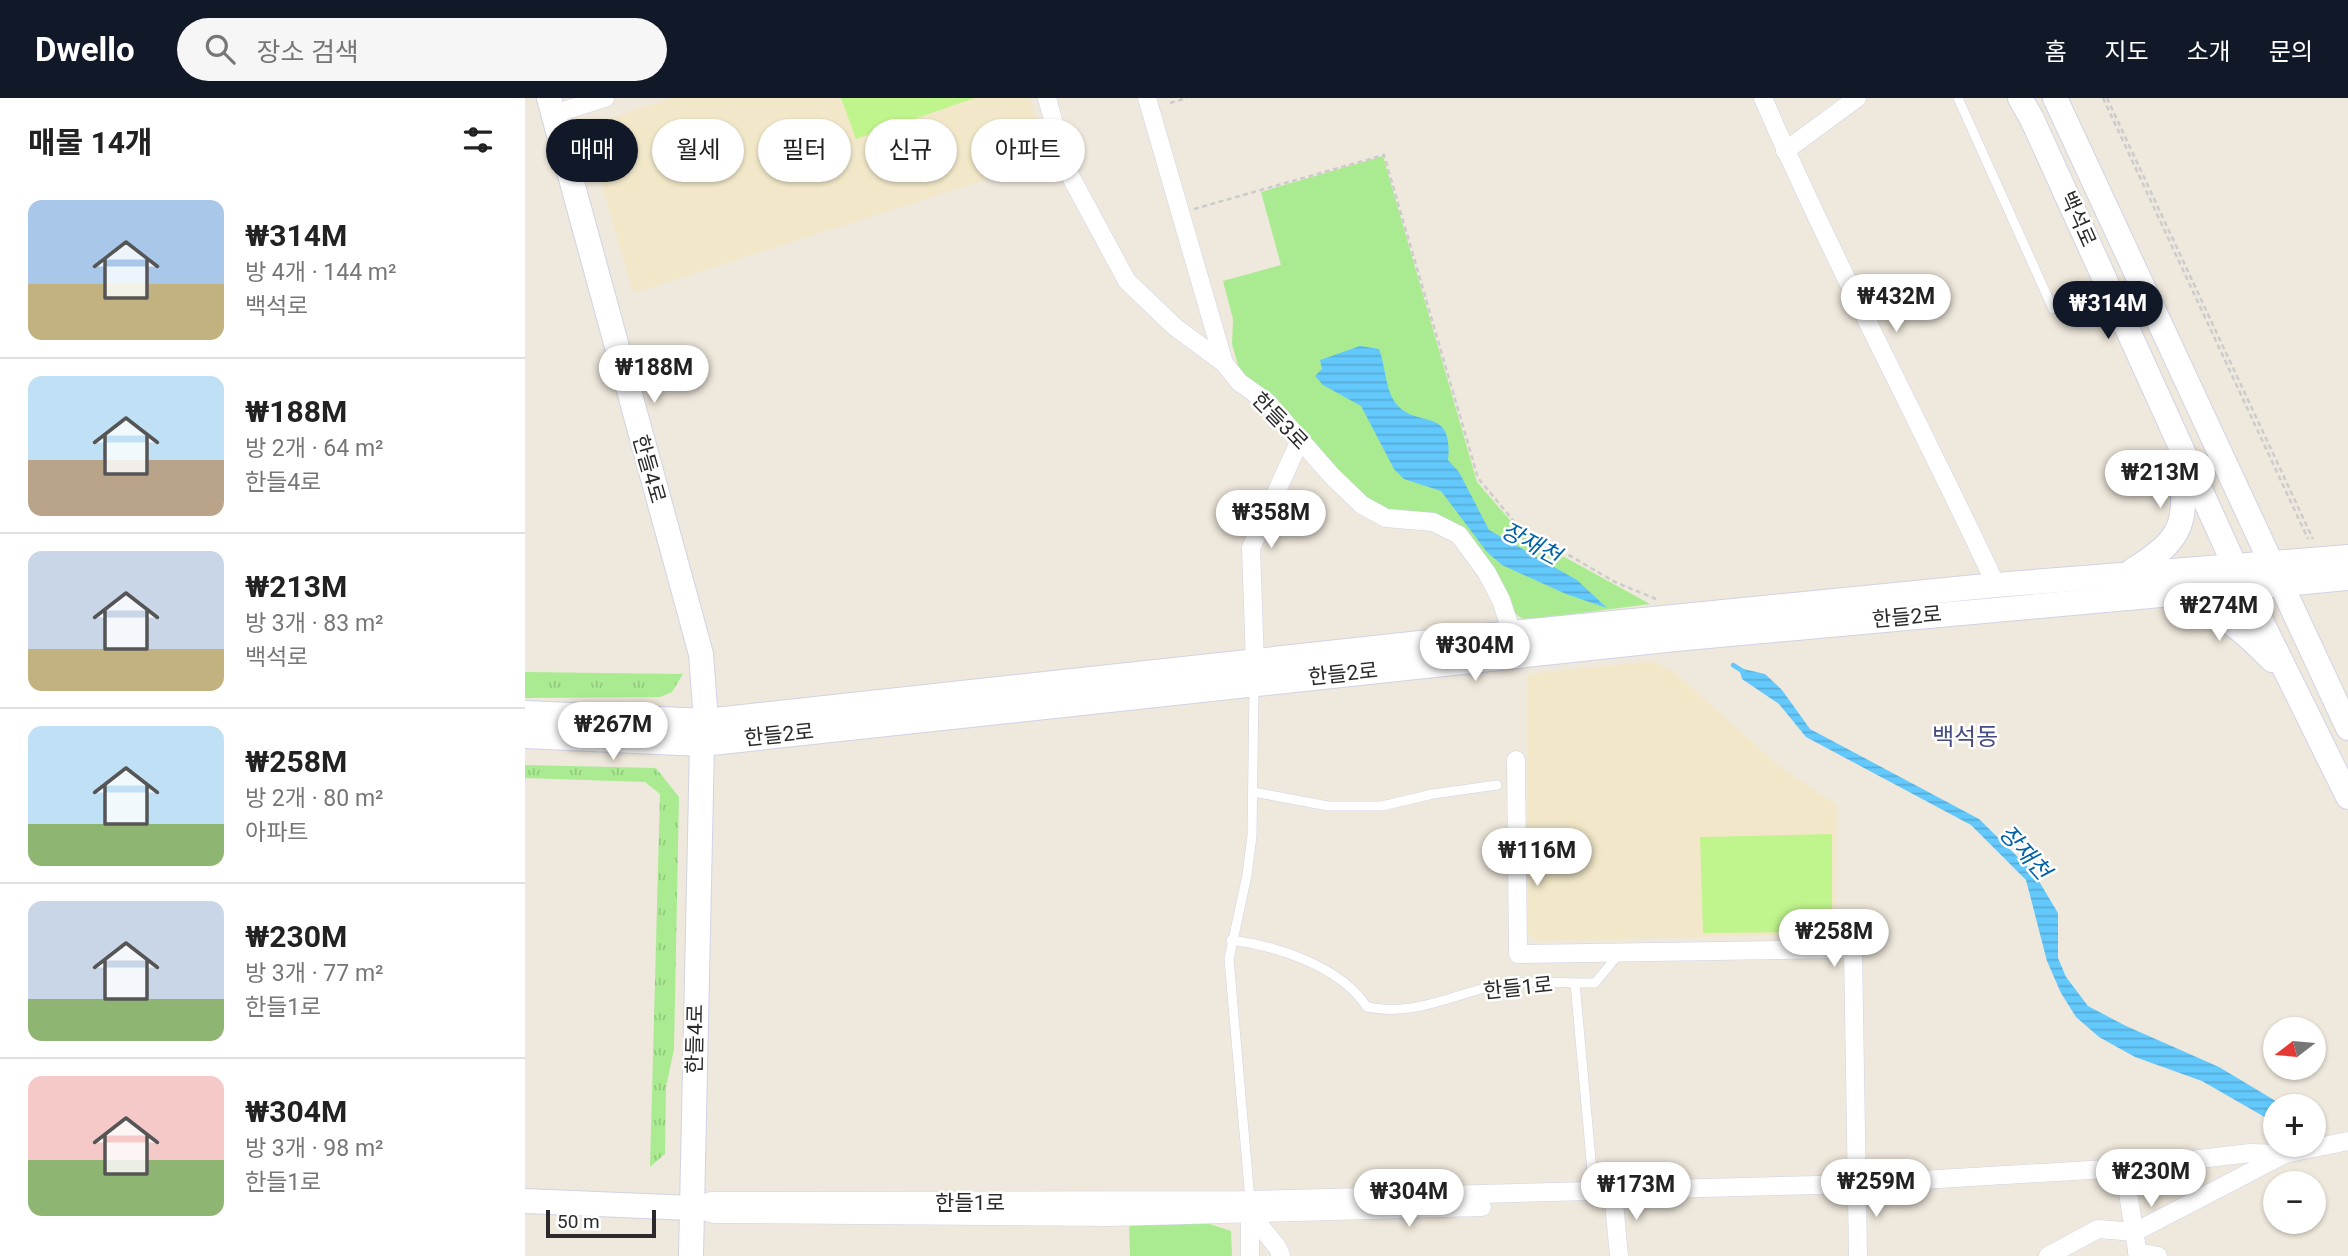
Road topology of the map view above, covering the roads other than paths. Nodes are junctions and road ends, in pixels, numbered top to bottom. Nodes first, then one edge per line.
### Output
1 (605, 98) edge
2 (1047, 98) edge
3 (1147, 98) edge
4 (1763, 98) edge
5 (1857, 98) edge
6 (1958, 98) edge
7 (2020, 98) edge
8 (2055, 98) edge
9 (2067, 98) edge
10 (552, 106) edge
11 (2069, 128) junction
12 (1785, 151) junction
13 (2053, 309) dead end
14 (1224, 363) junction
15 (1300, 440) junction
16 (2180, 443) junction
17 (2348, 557) edge
18 (2128, 573) junction
19 (2276, 573) junction
20 (2239, 575) junction
21 (2348, 578) edge
22 (1996, 584) junction
23 (2157, 594) junction
24 (1512, 633) junction
25 (1255, 673) junction
26 (2289, 677) junction
27 (525, 713) edge
28 (2348, 728) edge
29 (704, 732) junction
30 (532, 740) edge
31 (1516, 760) dead end
32 (1497, 785) dead end
33 (1254, 792) junction
34 (2348, 797) edge
35 (1231, 940) junction
36 (1618, 955) junction
37 (1575, 984) junction
38 (2348, 1141) edge
39 (2326, 1145) edge
40 (2263, 1153) edge
41 (2278, 1157) edge
42 (2124, 1168) junction
43 (1855, 1190) junction
44 (1594, 1193) junction
45 (1614, 1198) junction
46 (525, 1200) edge
47 (1249, 1206) junction
48 (692, 1208) junction
49 (2135, 1232) junction
50 (2137, 1254) edge
51 (691, 1256) edge
52 (1250, 1256) edge
53 (1281, 1256) edge
54 (1619, 1256) edge
55 (1858, 1256) edge
56 (2048, 1256) edge
57 (2158, 1256) edge

1 - 10 street
2 - 14 street, 한들3로
3 - 14 street, 한들3로
4 - 12 street
5 - 12 street
6 - 13 lane
7 - 16 street, 백석로
8 - 11 street, 백석로
9 - 11 street
10 - 29 street, 한들4로
11 - 19 street, 백석로
12 - 22 street
14 - 15 street, 한들3로
15 - 24 street, 한들3로
15 - 25 street
16 - 18 street
16 - 20 street, 백석로
17 - 19 street
18 - 20 street, 한들2로
18 - 22 street, 한들2로
19 - 20 street
19 - 21 street
19 - 28 street, 백석로
20 - 23 street, 한들2로
20 - 26 street, 백석로
22 - 24 street, 한들2로
23 - 25 street, 한들2로
23 - 26 street
24 - 25 street, 한들2로
25 - 29 street, 한들2로
25 - 33 lane
26 - 34 street, 백석로
27 - 29 street, 한들2로
29 - 30 street, 한들2로
29 - 48 street, 한들4로
31 - 36 street
32 - 33 lane
33 - 35 lane
35 - 37 lane, 한들1로
35 - 47 lane
36 - 37 lane
36 - 43 street
37 - 44 lane, 한들1로
38 - 39 street, 한들1로
40 - 42 street, 한들1로
41 - 49 street, 한들1로
42 - 43 street, 한들1로
42 - 49 street
43 - 45 street, 한들1로
43 - 55 street
44 - 45 street, 한들1로
44 - 47 street, 한들1로
45 - 47 street, 한들1로
45 - 54 street
46 - 48 street, 한들1로
47 - 48 street, 한들1로
47 - 52 street
47 - 53 street
48 - 51 street, 한들4로
49 - 50 street
49 - 56 street
50 - 57 street

